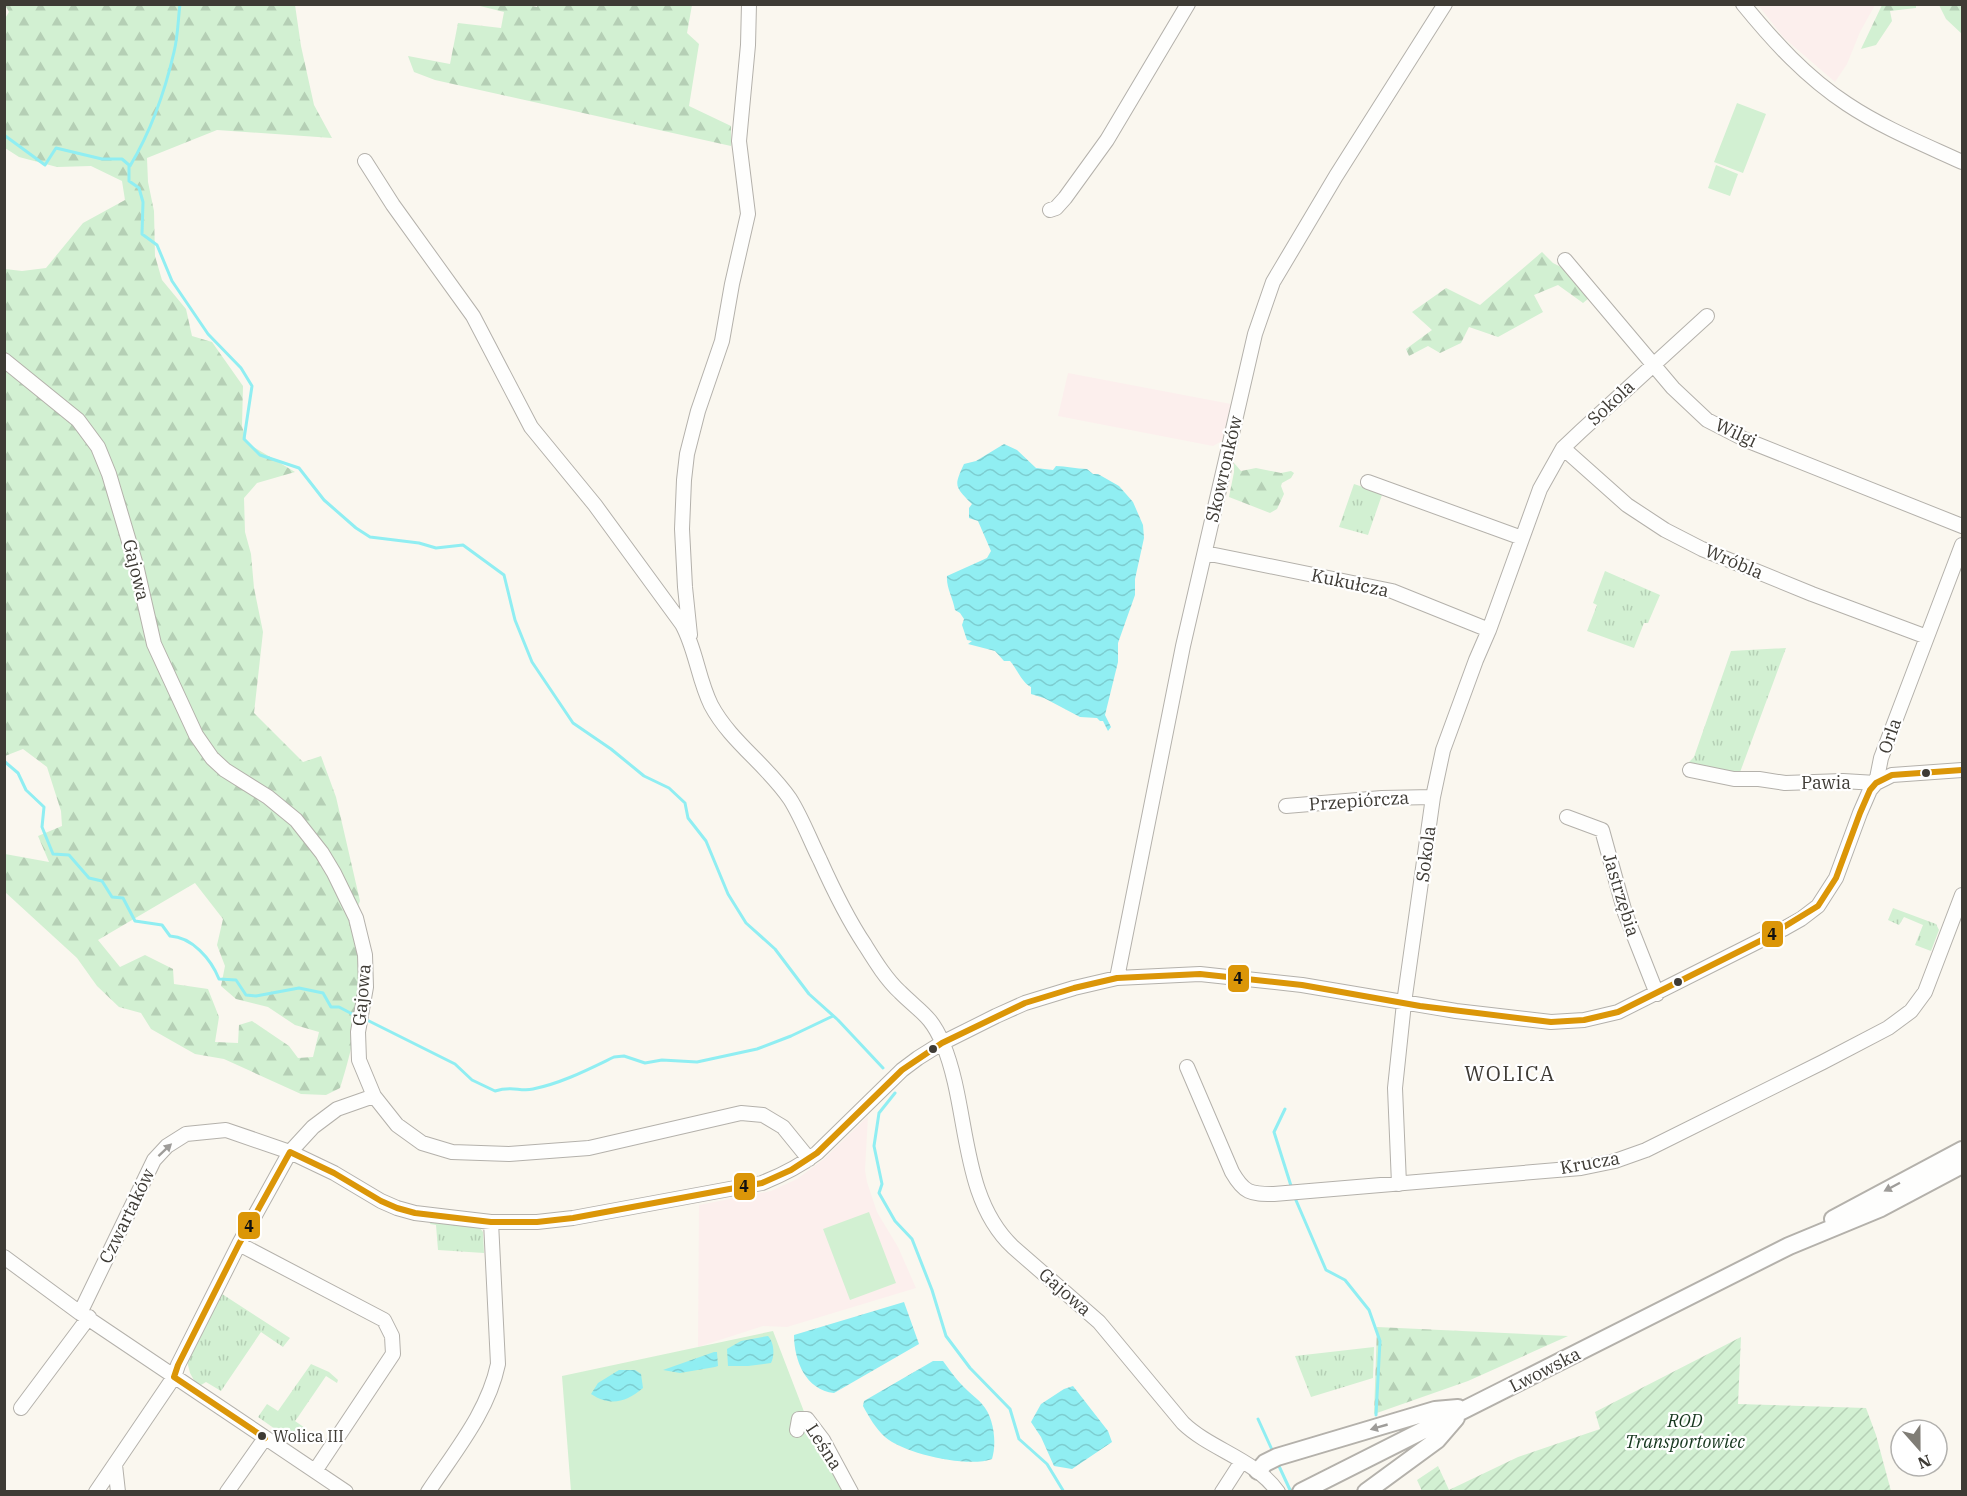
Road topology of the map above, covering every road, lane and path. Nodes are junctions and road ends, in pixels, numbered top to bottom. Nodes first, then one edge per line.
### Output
1 (749, 4) edge
2 (1188, 4) edge
3 (1445, 4) edge
4 (1743, 4) edge
5 (365, 161) dead end
6 (1962, 162) edge
7 (1050, 210) dead end
8 (1565, 261) dead end
9 (1707, 316) dead end
10 (4, 360) edge
11 (1653, 364) junction
12 (1563, 448) junction
13 (1368, 482) dead end
14 (1962, 526) edge
15 (1522, 538) junction
16 (1962, 545) edge
17 (1205, 553) junction
18 (1490, 630) junction
19 (1927, 637) junction
20 (690, 640) junction
21 (1690, 770) dead end
22 (1962, 770) edge
23 (1876, 783) junction
24 (1433, 797) junction
25 (1286, 806) dead end
26 (1567, 817) dead end
27 (1962, 895) edge
28 (1117, 978) junction
29 (1658, 994) junction
30 (1404, 1003) junction
31 (942, 1043) junction
32 (1187, 1067) dead end
33 (374, 1096) junction
34 (1962, 1150) edge
35 (290, 1152) junction
36 (809, 1159) junction
37 (1962, 1165) edge
38 (1399, 1184) junction
39 (491, 1222) junction
40 (238, 1244) junction
41 (1789, 1246) junction
42 (5, 1260) edge
43 (84, 1315) junction
44 (174, 1377) junction
45 (21, 1408) dead end
46 (1466, 1409) junction
47 (797, 1430) dead end
48 (265, 1438) junction
49 (1242, 1461) junction
50 (115, 1465) junction
51 (1258, 1471) junction
52 (315, 1472) junction
53 (1276, 1489) edge
54 (1306, 1489) edge
55 (96, 1491) edge
56 (118, 1491) edge
57 (227, 1491) edge
58 (346, 1491) edge
59 (428, 1491) edge
60 (851, 1491) edge
61 (1222, 1491) edge
62 (1366, 1491) edge

1 - 20 street
2 - 7 street
3 - 17 street, Skowronków
4 - 6 street
5 - 20 street
8 - 11 street, Wilgi
9 - 11 street, Sokola
10 - 33 street, Gajowa
11 - 12 street, Sokola
11 - 14 street, Wilgi
12 - 15 street, Sokola
12 - 19 street, Wróbla
13 - 15 street
15 - 18 street, Sokola
16 - 19 street, Orla
17 - 18 street, Kukułcza
17 - 28 street, Skowronków
18 - 24 street, Sokola
19 - 23 street, Orla
20 - 31 street, Gajowa
21 - 23 street, Pawia
22 - 23 street, Pawia
23 - 29 street, Orla
24 - 25 street, Przepiórcza
24 - 30 street, Sokola
26 - 29 street, Jastrzębia
27 - 38 street, Krucza
28 - 30 street, Orla
28 - 31 street, Orla
29 - 30 street, Orla
30 - 38 street, Sokola
31 - 36 street
31 - 49 street, Gajowa
32 - 38 street, Krucza
33 - 35 street
33 - 36 street, Gajowa
34 -> 41 main road, Lwowska
35 - 39 street, Czwartaków
35 - 40 street
43 -> 35 street, Czwartaków
36 - 39 street, Czwartaków
37 - 41 main road, Lwowska
39 - 59 street
40 - 44 street
40 - 52 street
41 - 46 main road, Lwowska
42 - 43 street
43 - 44 street
43 - 45 street, Czwartaków
44 - 48 street
44 - 50 street
46 -> 51 main road
46 - 54 main road, Lwowska
46 - 62 main road
47 - 60 street, Leśna
48 - 52 street
48 - 57 street
49 - 51 street, Gajowa
49 - 61 street
50 - 55 street
50 - 56 street
51 - 53 street, Gajowa
52 - 58 street

